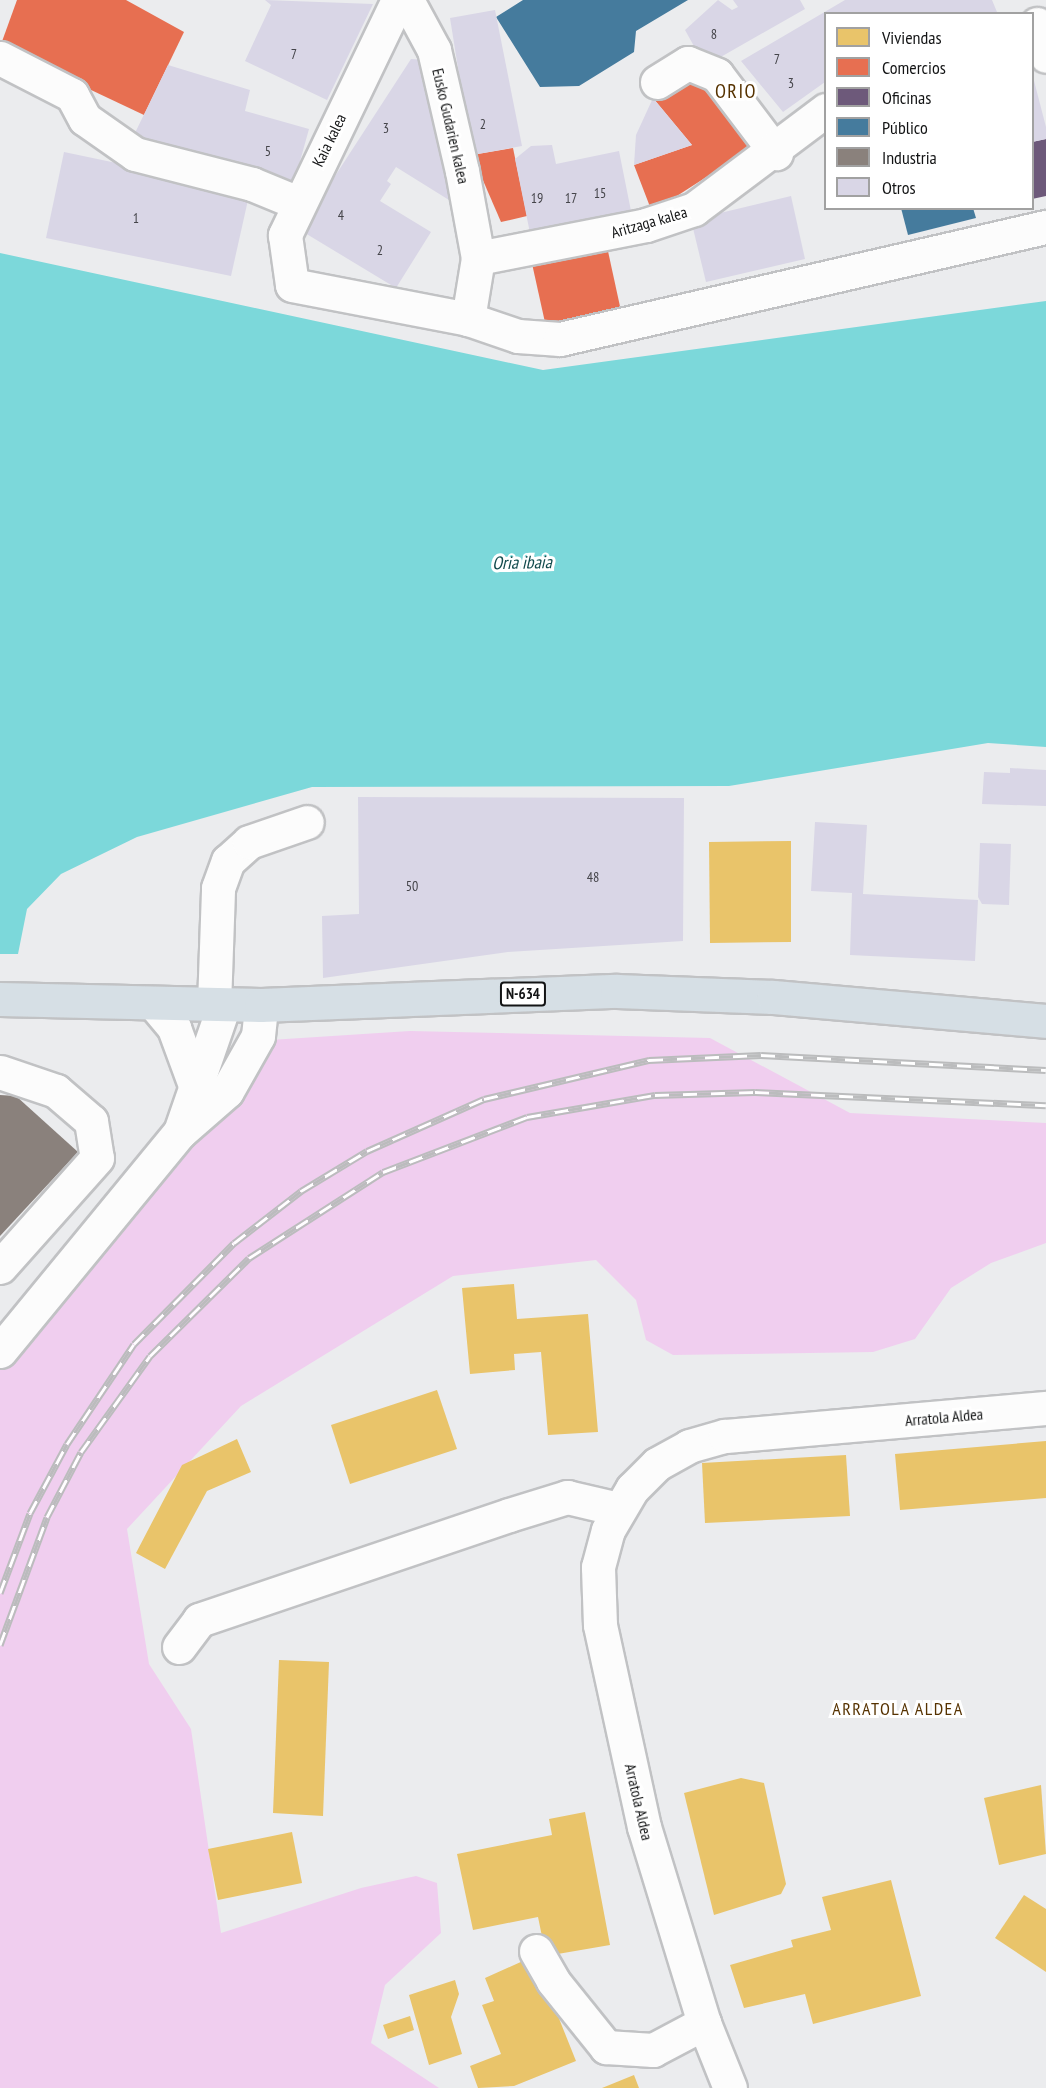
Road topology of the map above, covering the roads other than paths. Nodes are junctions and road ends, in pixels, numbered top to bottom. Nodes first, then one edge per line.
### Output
1 (398, 0) edge
2 (407, 0) edge
3 (1039, 24) edge
4 (1046, 56) edge
5 (0, 58) edge
6 (657, 82) dead end
7 (824, 111) edge
8 (774, 151) junction
9 (298, 203) junction
10 (1046, 226) edge
11 (478, 258) junction
12 (468, 319) junction
13 (307, 822) dead end
14 (0, 999) edge
15 (155, 1005) junction
16 (219, 1005) junction
17 (261, 1005) junction
18 (1046, 1021) edge
19 (0, 1072) edge
20 (195, 1084) junction
21 (180, 1132) junction
22 (0, 1267) edge
23 (0, 1351) edge
24 (1046, 1408) edge
25 (618, 1509) junction
26 (179, 1647) dead end
27 (536, 1951) dead end
28 (704, 2023) junction
29 (730, 2088) edge

1 - 9 street, Kaia kalea
2 - 11 street, Eusko Gudarien kalea
3 - 4 street
5 - 9 street
6 - 8 street
7 - 8 street, Aritzaga kalea
8 - 11 street, Aritzaga kalea
9 - 12 street, Kaia kalea
10 - 12 street
11 - 12 street
13 - 16 street
14 - 15 highway, N-634
15 - 16 highway, N-634
15 - 20 street
16 - 17 highway, N-634
16 - 20 street
17 - 18 highway, N-634
17 - 21 street
19 - 22 street
20 - 21 street
21 - 23 street
24 - 25 street, Arratola Aldea
25 - 26 street
25 - 28 street, Arratola Aldea
27 - 28 street
28 - 29 street, Arratola Aldea

